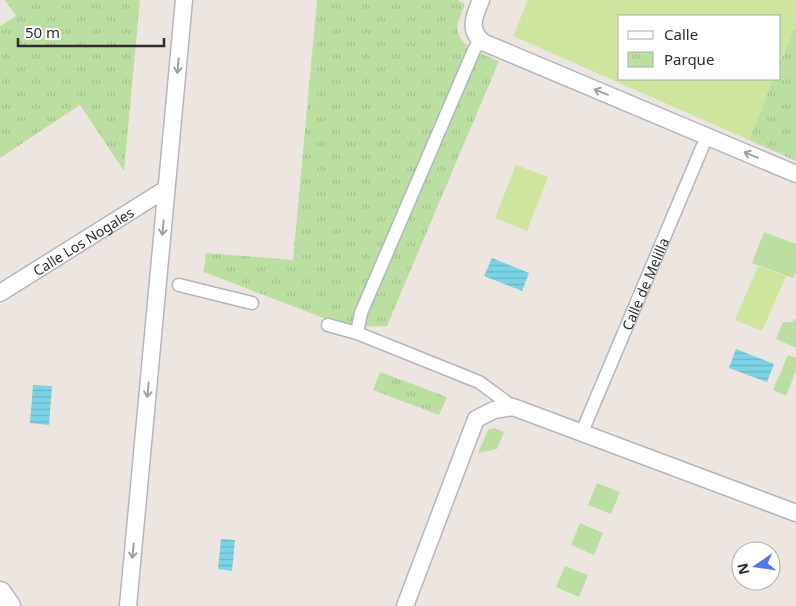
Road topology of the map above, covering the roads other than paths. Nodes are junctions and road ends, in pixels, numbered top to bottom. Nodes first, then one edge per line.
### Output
1 (184, 0) edge
2 (481, 0) edge
3 (480, 40) junction
4 (707, 136) junction
5 (796, 174) edge
6 (166, 189) junction
7 (179, 285) dead end
8 (0, 293) edge
9 (252, 303) dead end
10 (328, 325) dead end
11 (357, 333) junction
12 (513, 407) junction
13 (582, 432) junction
14 (796, 513) edge
15 (0, 592) edge
16 (9, 606) edge
17 (128, 606) edge
18 (405, 606) edge

1 -> 6 street
2 - 3 street
4 -> 3 street
3 - 11 street
5 -> 4 street
4 - 13 street, Calle de Melilla
6 - 8 street, Calle Los Nogales
6 -> 17 street
7 - 9 street
10 - 11 street
11 - 12 street
12 - 13 street
12 - 18 street
13 - 14 street
15 - 16 main road

